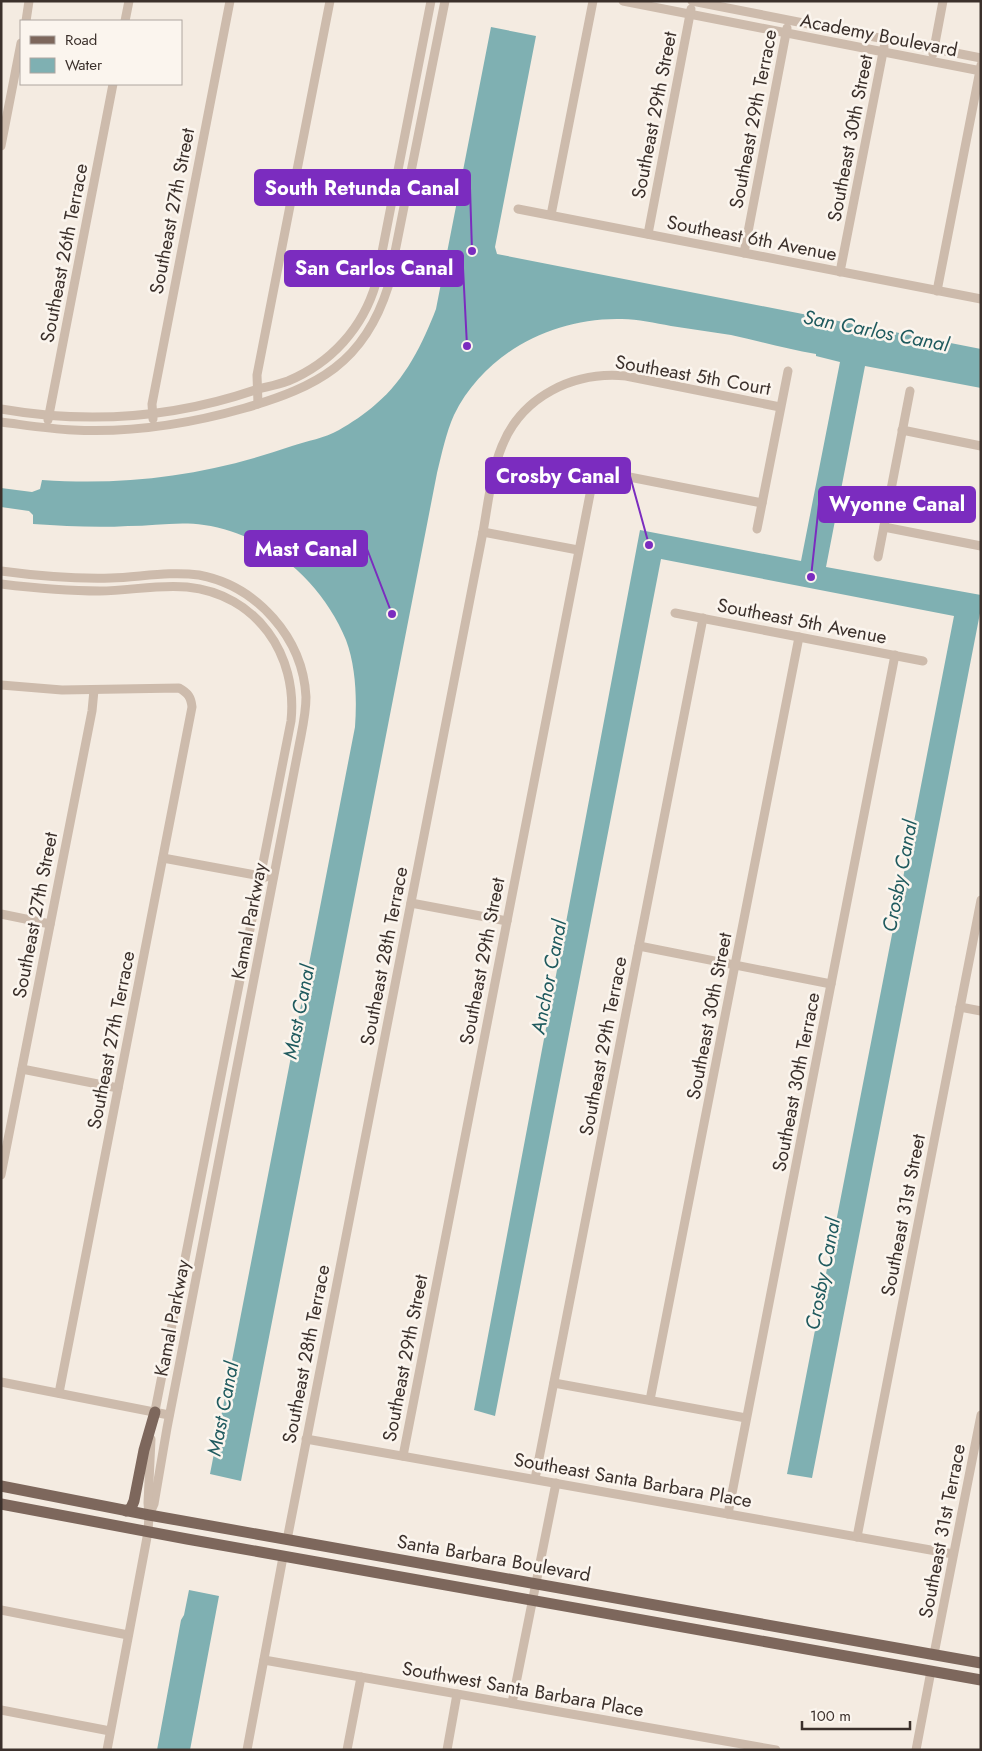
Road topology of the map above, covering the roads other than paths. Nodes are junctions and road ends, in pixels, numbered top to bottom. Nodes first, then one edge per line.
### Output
1 (30, 1) edge
2 (129, 1) edge
3 (230, 1) edge
4 (330, 1) edge
5 (431, 1) edge
6 (445, 1) edge
7 (593, 1) edge
8 (623, 1) edge
9 (693, 1) edge
10 (943, 1) edge
11 (690, 14) junction
12 (26, 20) edge
13 (126, 20) edge
14 (789, 20) junction
15 (786, 33) junction
16 (886, 40) junction
17 (20, 49) edge
18 (934, 49) junction
19 (883, 52) junction
20 (981, 58) edge
21 (931, 62) junction
22 (980, 69) edge
23 (113, 85) edge
24 (1, 146) edge
25 (518, 209) dead end
26 (551, 215) junction
27 (648, 234) junction
28 (744, 253) junction
29 (840, 272) junction
30 (936, 291) junction
31 (981, 299) edge
32 (788, 371) dead end
33 (257, 390) junction
34 (910, 391) dead end
35 (544, 394) joint
36 (258, 404) junction
37 (780, 407) junction
38 (2, 410) edge
39 (152, 414) junction
40 (50, 415) junction
41 (1, 422) edge
42 (46, 427) junction
43 (154, 427) junction
44 (902, 430) junction
45 (981, 446) edge
46 (762, 503) junction
47 (884, 527) junction
48 (757, 529) dead end
49 (483, 532) junction
50 (981, 546) edge
51 (578, 550) junction
52 (878, 557) dead end
53 (1, 571) edge
54 (1, 584) edge
55 (675, 613) dead end
56 (703, 618) junction
57 (799, 637) junction
58 (895, 655) junction
59 (922, 660) dead end
60 (1, 685) edge
61 (94, 690) junction
62 (163, 858) junction
63 (261, 876) junction
64 (274, 878) junction
65 (981, 900) edge
66 (411, 903) junction
67 (1, 914) edge
68 (507, 921) junction
69 (50, 924) junction
70 (639, 946) junction
71 (735, 965) junction
72 (831, 984) junction
73 (960, 1007) junction
74 (981, 1011) edge
75 (22, 1069) junction
76 (118, 1088) junction
77 (1, 1175) edge
78 (1, 1382) edge
79 (554, 1384) junction
80 (59, 1393) junction
81 (650, 1400) junction
82 (154, 1412) junction
83 (169, 1415) junction
84 (981, 1415) edge
85 (746, 1418) junction
86 (306, 1439) junction
87 (403, 1456) junction
88 (535, 1480) junction
89 (556, 1483) junction
90 (1, 1486) edge
91 (1, 1504) edge
92 (126, 1511) junction
93 (728, 1514) junction
94 (149, 1515) junction
95 (148, 1532) junction
96 (857, 1536) junction
97 (286, 1540) junction
98 (953, 1554) junction
99 (283, 1557) junction
100 (536, 1584) junction
101 (533, 1601) junction
102 (1, 1610) edge
103 (128, 1634) junction
104 (934, 1654) junction
105 (264, 1660) junction
106 (981, 1663) edge
107 (931, 1671) junction
108 (361, 1676) junction
109 (981, 1680) edge
110 (458, 1694) junction
111 (512, 1703) junction
112 (1, 1710) edge
113 (110, 1731) junction
114 (718, 1740) junction
115 (107, 1750) edge
116 (247, 1750) edge
117 (347, 1750) edge
118 (447, 1750) edge
119 (717, 1750) edge
120 (776, 1750) edge
121 (916, 1750) edge

1 - 12 street
2 - 13 street
3 - 39 street, Southeast 27th Street
4 - 33 street
5 - 33 street
6 - 36 street
7 - 26 street
8 - 11 street, Academy Boulevard
9 - 11 street, Southeast 29th Street
9 - 14 street, Academy Boulevard
10 - 18 street
11 - 15 street, Academy Boulevard
11 - 27 street, Southeast 29th Street
14 - 15 street, Southeast 29th Terrace
14 - 16 street, Academy Boulevard
15 - 19 street, Academy Boulevard
15 - 28 street, Southeast 29th Terrace
16 - 18 street, Academy Boulevard
16 - 19 street, Southeast 30th Street
17 - 24 street
18 - 20 street, Academy Boulevard
18 - 21 street
19 - 21 street, Academy Boulevard
19 - 29 street, Southeast 30th Street
21 - 22 street, Academy Boulevard
22 - 30 street
23 - 40 street, Southeast 26th Terrace
25 - 26 street, Southeast 6th Avenue
26 - 27 street, Southeast 6th Avenue
27 - 28 street, Southeast 6th Avenue
28 - 29 street, Southeast 6th Avenue
29 - 30 street, Southeast 6th Avenue
30 - 31 street, Southeast 6th Avenue
32 - 37 street
33 - 36 street
33 - 39 street
34 - 44 street
35 - 37 street, Southeast 5th Court
35 - 49 street, Southeast 28th Terrace
36 - 43 street
37 - 46 street
38 - 40 street
39 - 40 street
39 - 43 street, Southeast 27th Street
40 - 42 street, Southeast 26th Terrace
41 - 42 street
42 - 43 street
44 - 45 street
44 - 47 street
46 - 48 street
46 - 51 street, Southeast 29th Street
47 - 50 street
47 - 52 street
49 - 51 street
49 - 66 street, Southeast 28th Terrace
51 - 68 street, Southeast 29th Street
53 - 64 street, Kamal Parkway
54 - 63 street, Kamal Parkway
55 - 56 street, Southeast 5th Avenue
56 - 57 street, Southeast 5th Avenue
56 - 70 street, Southeast 29th Terrace
57 - 58 street, Southeast 5th Avenue
57 - 71 street, Southeast 30th Street
58 - 59 street, Southeast 5th Avenue
58 - 72 street, Southeast 30th Terrace
60 - 61 street
61 - 62 street, Southeast 27th Terrace
61 - 69 street, Southeast 27th Street
62 - 63 street
62 - 76 street, Southeast 27th Terrace
63 - 64 street
63 - 82 street, Kamal Parkway
64 - 83 street, Kamal Parkway
65 - 73 street, Southeast 31st Street
66 - 68 street
66 - 86 street, Southeast 28th Terrace
67 - 69 street
68 - 87 street, Southeast 29th Street
69 - 75 street, Southeast 27th Street
70 - 71 street
70 - 79 street, Southeast 29th Terrace
71 - 72 street
71 - 81 street, Southeast 30th Street
72 - 85 street, Southeast 30th Terrace
73 - 74 street
73 - 96 street, Southeast 31st Street
75 - 76 street
75 - 77 street, Southeast 27th Street
76 - 80 street, Southeast 27th Terrace
78 - 80 street
79 - 81 street
79 - 88 street, Southeast 29th Terrace
80 - 82 street
81 - 85 street
82 - 83 street
82 - 92 main road
82 - 94 street, Kamal Parkway
83 - 94 street, Kamal Parkway
84 - 98 street, Southeast 31st Terrace
85 - 93 street, Southeast 30th Terrace
86 - 87 street, Southeast Santa Barbara Place
86 - 97 street, Southeast 28th Terrace
87 - 88 street, Southeast Santa Barbara Place
88 - 89 street, Southeast Santa Barbara Place
89 - 93 street, Southeast Santa Barbara Place
89 - 100 street
90 - 92 main road, Santa Barbara Boulevard
91 - 95 main road, Santa Barbara Boulevard
92 - 94 main road, Santa Barbara Boulevard
93 - 96 street, Southeast Santa Barbara Place
94 - 95 street, Kamal Parkway
94 - 97 main road, Santa Barbara Boulevard
95 - 99 main road, Santa Barbara Boulevard
95 - 103 street, Kamal Parkway
96 - 98 street, Southeast Santa Barbara Place
97 - 100 main road, Santa Barbara Boulevard
98 - 104 street, Southeast 31st Terrace
99 - 101 main road, Santa Barbara Boulevard
99 - 105 street
100 - 101 street
100 - 104 main road, Santa Barbara Boulevard
101 - 107 main road, Santa Barbara Boulevard
101 - 111 street
102 - 103 street
103 - 113 street, Kamal Parkway
104 - 106 main road, Santa Barbara Boulevard
105 - 108 street, Southwest Santa Barbara Place
105 - 116 street
107 - 109 main road, Santa Barbara Boulevard
107 - 121 street
108 - 110 street, Southwest Santa Barbara Place
108 - 117 street
110 - 111 street, Southwest Santa Barbara Place
110 - 118 street
111 - 114 street, Southwest Santa Barbara Place
112 - 113 street
113 - 115 street, Kamal Parkway
114 - 119 street
114 - 120 street, Southwest Santa Barbara Place

